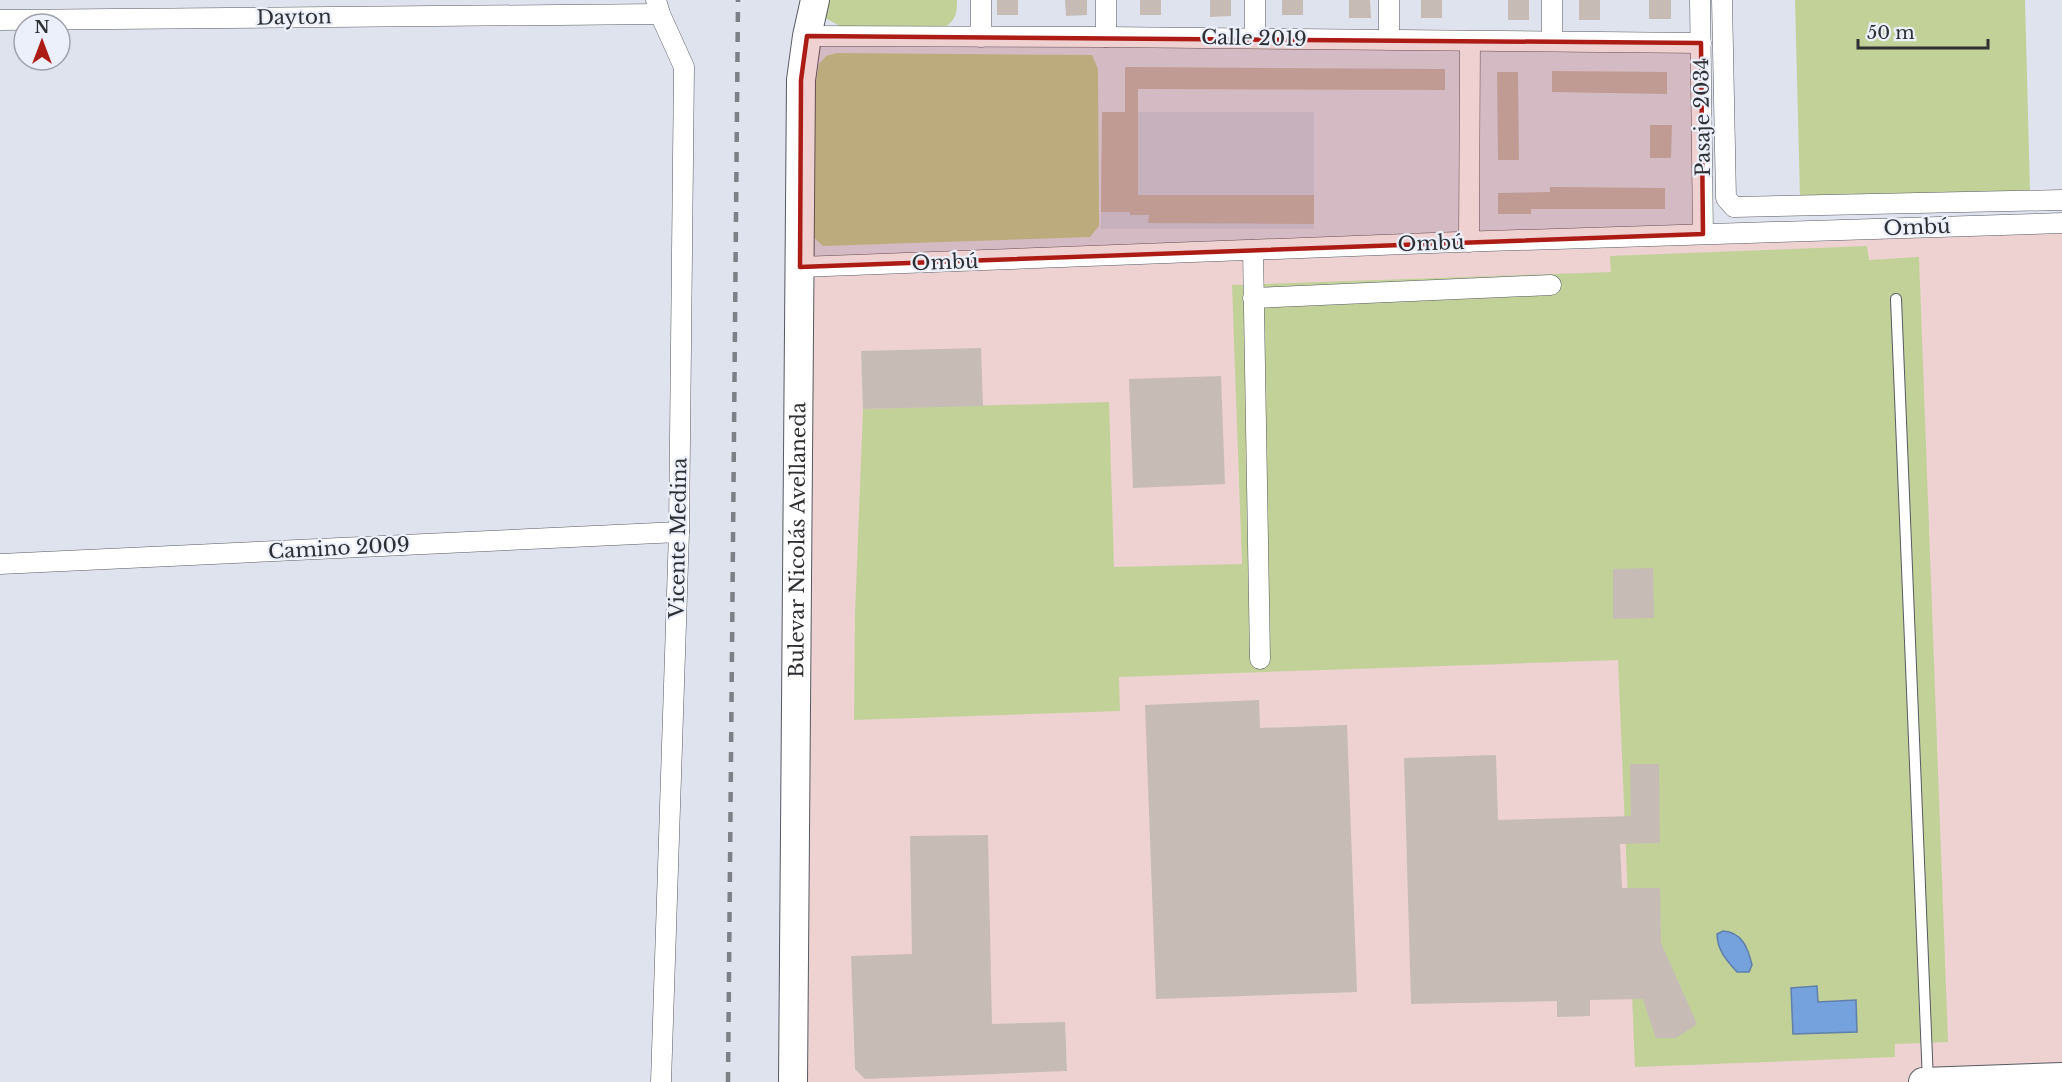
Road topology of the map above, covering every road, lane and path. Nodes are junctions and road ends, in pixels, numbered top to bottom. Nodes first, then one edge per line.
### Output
1 (815, 0) edge
2 (981, 0) edge
3 (1106, 0) edge
4 (1255, 0) edge
5 (1389, 0) edge
6 (1552, 0) edge
7 (1700, 0) edge
8 (1722, 0) edge
9 (658, 7) edge
10 (0, 20) edge
11 (807, 36) junction
12 (1106, 37) junction
13 (981, 38) junction
14 (1255, 38) junction
15 (1389, 39) junction
16 (1470, 41) junction
17 (1552, 41) junction
18 (1701, 43) junction
19 (2062, 200) edge
20 (2062, 223) edge
21 (1703, 234) junction
22 (1469, 242) junction
23 (1253, 250) junction
24 (800, 267) junction
25 (1551, 285) dead end
26 (1254, 298) junction
27 (1896, 299) dead end
28 (679, 532) junction
29 (0, 564) edge
30 (1260, 659) dead end
31 (2062, 1077) edge
32 (662, 1082) edge
33 (793, 1082) edge
34 (1923, 1082) edge
35 (1928, 1082) edge

1 - 11 main road, Bulevar Nicolás Avellaneda
2 - 13 street
3 - 12 street
4 - 14 street
5 - 15 street
6 - 17 street
7 - 18 street, Pasaje 2034
8 - 19 street
9 - 10 street, Dayton
9 - 28 street, Vicente Medina
11 - 13 street, Calle 2019
11 - 24 main road, Bulevar Nicolás Avellaneda
12 - 13 street, Calle 2019
12 - 14 street, Calle 2019
14 - 15 street, Calle 2019
15 - 16 street, Calle 2019
16 - 17 street, Calle 2019
16 - 22 street
17 - 18 street, Calle 2019
18 - 21 street, Pasaje 2034
20 - 21 street, Ombú
21 - 22 street, Ombú
22 - 23 street, Ombú
23 - 24 street, Ombú
23 - 26 street
24 - 33 main road, Bulevar Nicolás Avellaneda
25 - 26 street
26 - 30 street
27 - 35 lane
28 - 29 street, Camino 2009
28 - 32 street, Vicente Medina
31 - 35 main road
34 - 35 main road

